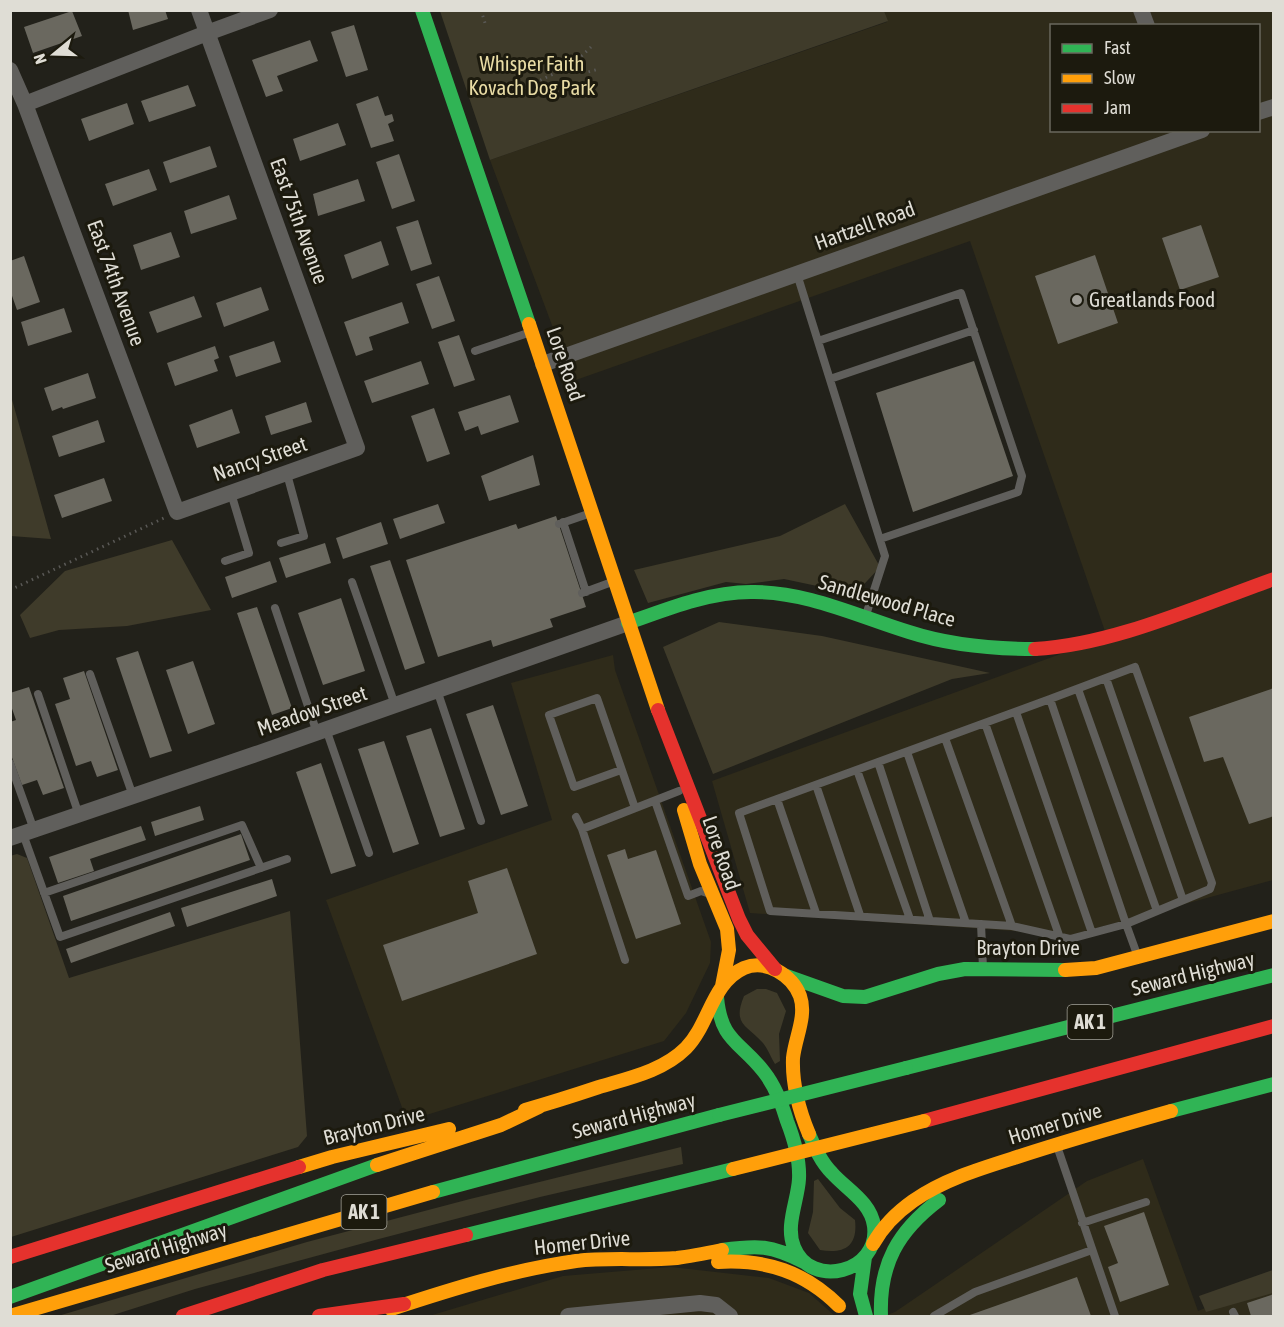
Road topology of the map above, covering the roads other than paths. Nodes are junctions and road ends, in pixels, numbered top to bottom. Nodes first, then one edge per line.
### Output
1 (199, 10) edge
2 (270, 10) edge
3 (422, 10) edge
4 (207, 33) junction
5 (10, 70) edge
6 (25, 104) junction
7 (1184, 133) edge
8 (797, 274) junction
9 (974, 330) junction
10 (532, 332) junction
11 (818, 341) junction
12 (475, 351) dead end
13 (543, 364) junction
14 (830, 379) junction
15 (357, 448) joint
16 (287, 474) junction
17 (231, 493) junction
18 (177, 512) joint
19 (592, 513) junction
20 (880, 539) junction
21 (281, 543) dead end
22 (225, 561) dead end
23 (1274, 579) edge
24 (352, 582) dead end
25 (614, 582) junction
26 (274, 608) dead end
27 (866, 616) junction
28 (628, 623) junction
29 (90, 674) dead end
30 (1106, 678) junction
31 (1078, 688) junction
32 (437, 690) junction
33 (38, 694) dead end
34 (1050, 699) junction
35 (395, 705) junction
36 (1016, 712) junction
37 (985, 723) junction
38 (322, 731) junction
39 (666, 733) junction
40 (945, 738) junction
41 (907, 752) junction
42 (878, 762) junction
43 (10, 763) edge
44 (621, 770) junction
45 (857, 770) junction
46 (816, 785) junction
47 (679, 790) junction
48 (133, 796) junction
49 (777, 799) junction
50 (655, 801) junction
51 (635, 808) junction
52 (79, 815) junction
53 (576, 817) dead end
54 (481, 821) dead end
55 (582, 829) junction
56 (22, 834) edge
57 (369, 853) dead end
58 (287, 859) dead end
59 (261, 868) junction
60 (44, 893) junction
61 (712, 894) junction
62 (1184, 900) junction
63 (1157, 911) junction
64 (816, 913) junction
65 (860, 915) junction
66 (910, 920) junction
67 (930, 921) junction
68 (1274, 921) edge
69 (966, 923) junction
70 (981, 924) junction
71 (1126, 924) junction
72 (1012, 926) junction
73 (1092, 933) junction
74 (1060, 938) junction
75 (1138, 958) junction
76 (625, 960) dead end
77 (983, 968) junction
78 (780, 972) junction
79 (1274, 975) edge
80 (720, 992) junction
81 (1274, 1026) edge
82 (1274, 1084) edge
83 (539, 1107) junction
84 (1056, 1143) junction
85 (1005, 1161) junction
86 (1146, 1202) dead end
87 (1082, 1223) junction
88 (1092, 1250) junction
89 (868, 1251) junction
90 (10, 1257) edge
91 (675, 1258) junction
92 (809, 1266) junction
93 (10, 1296) edge
94 (404, 1304) junction
95 (842, 1311) edge
96 (10, 1316) edge
97 (183, 1317) edge
98 (319, 1317) edge
99 (366, 1317) edge
100 (568, 1317) edge
101 (730, 1317) edge
102 (866, 1317) edge
103 (881, 1317) edge
104 (934, 1317) edge
105 (1114, 1317) edge

1 - 4 street, East 75th Avenue
2 - 4 street
3 - 10 main road, Lore Road
4 - 6 street
4 - 15 street, East 75th Avenue
5 - 6 street, East 74th Avenue
6 - 18 street, East 74th Avenue
7 - 8 street, Hartzell Road
8 - 11 lane
8 - 13 street, Hartzell Road
9 - 11 lane
9 - 14 lane
9 - 20 lane
10 - 12 lane
10 - 13 main road, Lore Road
11 - 14 lane
13 - 19 main road, Lore Road
14 - 20 lane
15 - 16 street, Nancy Street
16 - 17 street, Nancy Street
16 - 21 lane
17 - 18 street, Nancy Street
17 - 22 lane
19 - 25 main road, Lore Road
19 - 25 lane
20 - 27 lane
23 - 27 main road, Sandlewood Place
24 - 35 lane
25 - 28 main road, Lore Road
26 - 38 lane
27 - 28 main road, Sandlewood Place
28 - 32 street, Meadow Street
28 - 39 main road, Lore Road
29 - 48 lane
30 - 31 lane
30 - 62 lane
30 - 62 lane
31 - 34 lane
31 - 63 lane
32 - 35 street, Meadow Street
32 - 54 lane
33 - 52 lane
34 - 36 lane
34 - 71 lane
35 - 38 street, Meadow Street
36 - 37 lane
36 - 73 lane
37 - 40 lane
37 - 74 lane
38 - 48 street, Meadow Street
38 - 57 lane
39 - 47 main road, Lore Road
39 - 78 main road, Lore Road
40 - 41 lane
40 - 72 lane
41 - 42 lane
41 - 69 lane
42 - 45 lane
42 - 67 lane
43 - 56 lane
44 - 44 lane
44 - 51 lane
45 - 46 lane
45 - 66 lane
46 - 49 lane
46 - 65 lane
47 - 50 lane
47 - 61 main road, Lore Road
48 - 52 street, Meadow Street
49 - 64 lane
49 - 64 lane
50 - 51 lane
50 - 61 lane
51 - 55 lane
52 - 56 street, Meadow Street
53 - 55 lane
55 - 76 lane
56 - 60 lane
58 - 59 lane
59 - 60 lane
59 - 60 lane
61 - 80 main road, Lore Road
62 - 63 lane
63 - 71 lane
64 - 65 lane
65 - 66 lane
66 - 67 lane
67 - 69 lane
68 - 75 main road, Brayton Drive
69 - 70 lane
70 - 72 lane
70 - 77 lane
71 - 73 lane
71 - 75 lane
72 - 74 lane
73 - 74 lane
75 - 77 main road, Brayton Drive
77 - 78 main road, Brayton Drive
78 - 80 main road
78 - 89 main road, Lore Road
79 - 96 main road, Seward Highway / AK 1, bridge
80 - 83 main road, Brayton Drive
80 - 92 main road
81 - 97 main road, AK 1, bridge
82 - 84 main road, Homer Drive
83 - 90 main road, Brayton Drive
83 - 93 main road
84 - 85 main road, Homer Drive
84 - 87 lane
85 - 89 main road, Homer Drive
85 - 103 main road
86 - 87 lane
87 - 88 lane
88 - 104 lane
88 - 105 lane
89 - 92 main road
89 - 102 main road, Lore Road
91 - 92 main road, Homer Drive
91 - 94 main road, Homer Drive
91 - 95 main road
92 - 95 main road
94 - 98 main road
94 - 99 main road, Homer Drive
100 - 101 street

